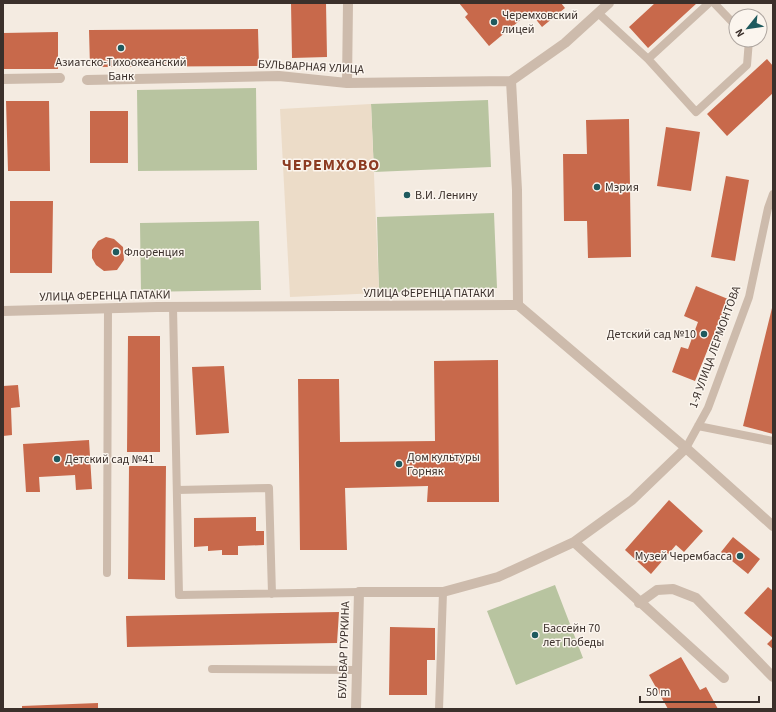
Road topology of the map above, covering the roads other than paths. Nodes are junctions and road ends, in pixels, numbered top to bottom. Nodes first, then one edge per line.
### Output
1 (348, 3) edge
2 (609, 3) edge
3 (710, 3) edge
4 (714, 3) edge
5 (598, 13) junction
6 (728, 18) edge
7 (748, 48) edge
8 (648, 59) junction
9 (3, 78) edge
10 (60, 78) dead end
11 (87, 80) dead end
12 (511, 81) junction
13 (347, 83) junction
14 (773, 194) edge
15 (518, 305) junction
16 (173, 307) junction
17 (108, 308) junction
18 (3, 311) edge
19 (698, 426) junction
20 (773, 441) edge
21 (686, 448) junction
22 (177, 490) junction
23 (773, 526) edge
24 (574, 542) junction
25 (107, 573) dead end
26 (359, 592) junction
27 (443, 592) junction
28 (272, 594) junction
29 (639, 603) junction
30 (212, 669) dead end
31 (357, 670) junction
32 (773, 677) edge
33 (724, 678) dead end
34 (356, 709) edge
35 (439, 709) edge

1 - 13 street
2 - 5 street
3 - 8 lane
4 - 6 lane
5 - 8 lane
5 - 12 street
7 - 8 lane
9 - 10 street
11 - 13 street, БУЛЬВАРНАЯ УЛИЦА
12 - 13 street, БУЛЬВАРНАЯ УЛИЦА
12 - 15 street
14 - 19 lane, 1-Я УЛИЦА ЛЕРМОНТОВА
15 - 16 street, УЛИЦА ФЕРЕНЦА ПАТАКИ
15 - 21 street
16 - 17 street, УЛИЦА ФЕРЕНЦА ПАТАКИ
16 - 22 lane
17 - 18 street, УЛИЦА ФЕРЕНЦА ПАТАКИ
17 - 25 lane
19 - 20 lane
19 - 21 lane, 1-Я УЛИЦА ЛЕРМОНТОВА
21 - 23 street
21 - 24 street, 1-Я УЛИЦА ЛЕРМОНТОВА
22 - 28 lane
22 - 28 lane
24 - 27 street, 1-Я УЛИЦА ЛЕРМОНТОВА
24 - 29 street
26 - 27 street, 1-Я УЛИЦА ЛЕРМОНТОВА
26 - 28 lane
26 - 31 street, БУЛЬВАР ГУРКИНА
27 - 35 lane
29 - 32 street
29 - 33 street
30 - 31 lane
31 - 34 street, БУЛЬВАР ГУРКИНА

